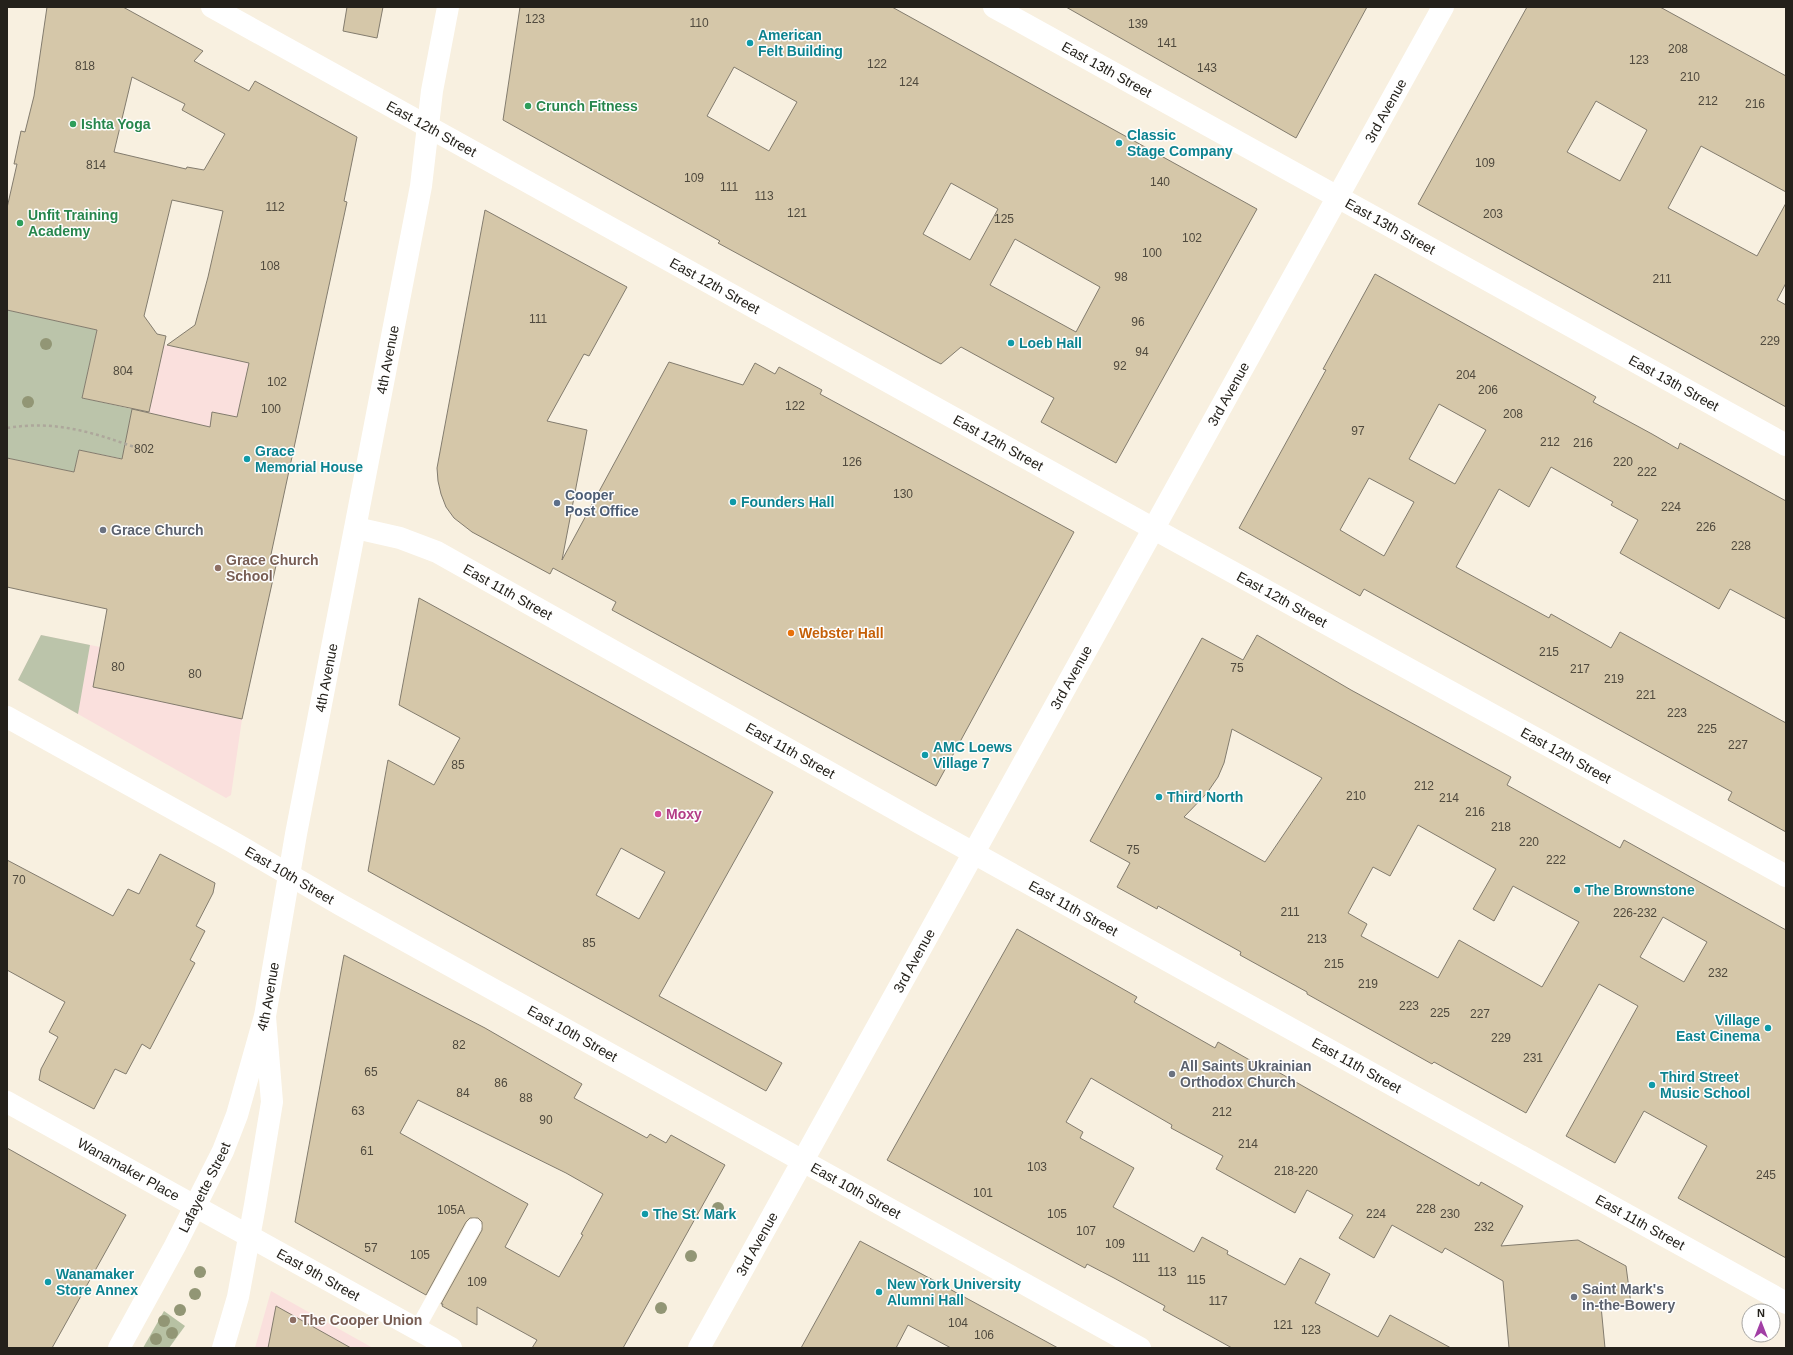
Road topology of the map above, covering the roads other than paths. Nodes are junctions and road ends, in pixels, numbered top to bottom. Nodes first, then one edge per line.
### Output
1 (212, 7) edge
2 (448, 7) edge
3 (994, 7) edge
4 (1443, 7) edge
5 (429, 127) junction
6 (1338, 197) junction
7 (1786, 446) edge
8 (356, 528) junction
9 (1154, 529) junction
10 (7, 717) edge
11 (974, 854) junction
12 (290, 874) junction
13 (1786, 876) edge
14 (265, 1016) junction
15 (7, 1102) edge
16 (804, 1161) junction
17 (195, 1206) junction
18 (474, 1226) dead end
19 (250, 1237) junction
20 (1786, 1303) edge
21 (417, 1329) junction
22 (119, 1348) edge
23 (223, 1348) edge
24 (451, 1348) edge
25 (699, 1348) edge
26 (1140, 1348) edge

1 - 5 street, East 12th Street
2 - 5 street, 4th Avenue
3 - 6 street, East 13th Street
4 - 6 street, 3rd Avenue
5 - 8 street, 4th Avenue
5 - 9 street, East 12th Street
6 - 7 street, East 13th Street
6 - 9 street, 3rd Avenue
8 - 11 street, East 11th Street
8 - 12 street, 4th Avenue
9 - 11 street, 3rd Avenue
9 - 13 street, East 12th Street
10 - 12 street, East 10th Street
11 - 16 street, 3rd Avenue
11 - 20 street, East 11th Street
12 - 14 street, 4th Avenue
12 - 16 street, East 10th Street
14 - 17 street, Lafayette Street
14 - 19 street, 4th Avenue
15 - 17 street, Wanamaker Place
16 - 25 street, 3rd Avenue
16 - 26 street, East 10th Street
17 - 19 street, Wanamaker Place
17 - 22 street, Lafayette Street
18 - 21 lane
19 - 21 street, East 9th Street
19 - 23 street, 4th Avenue
21 - 24 street, East 9th Street

